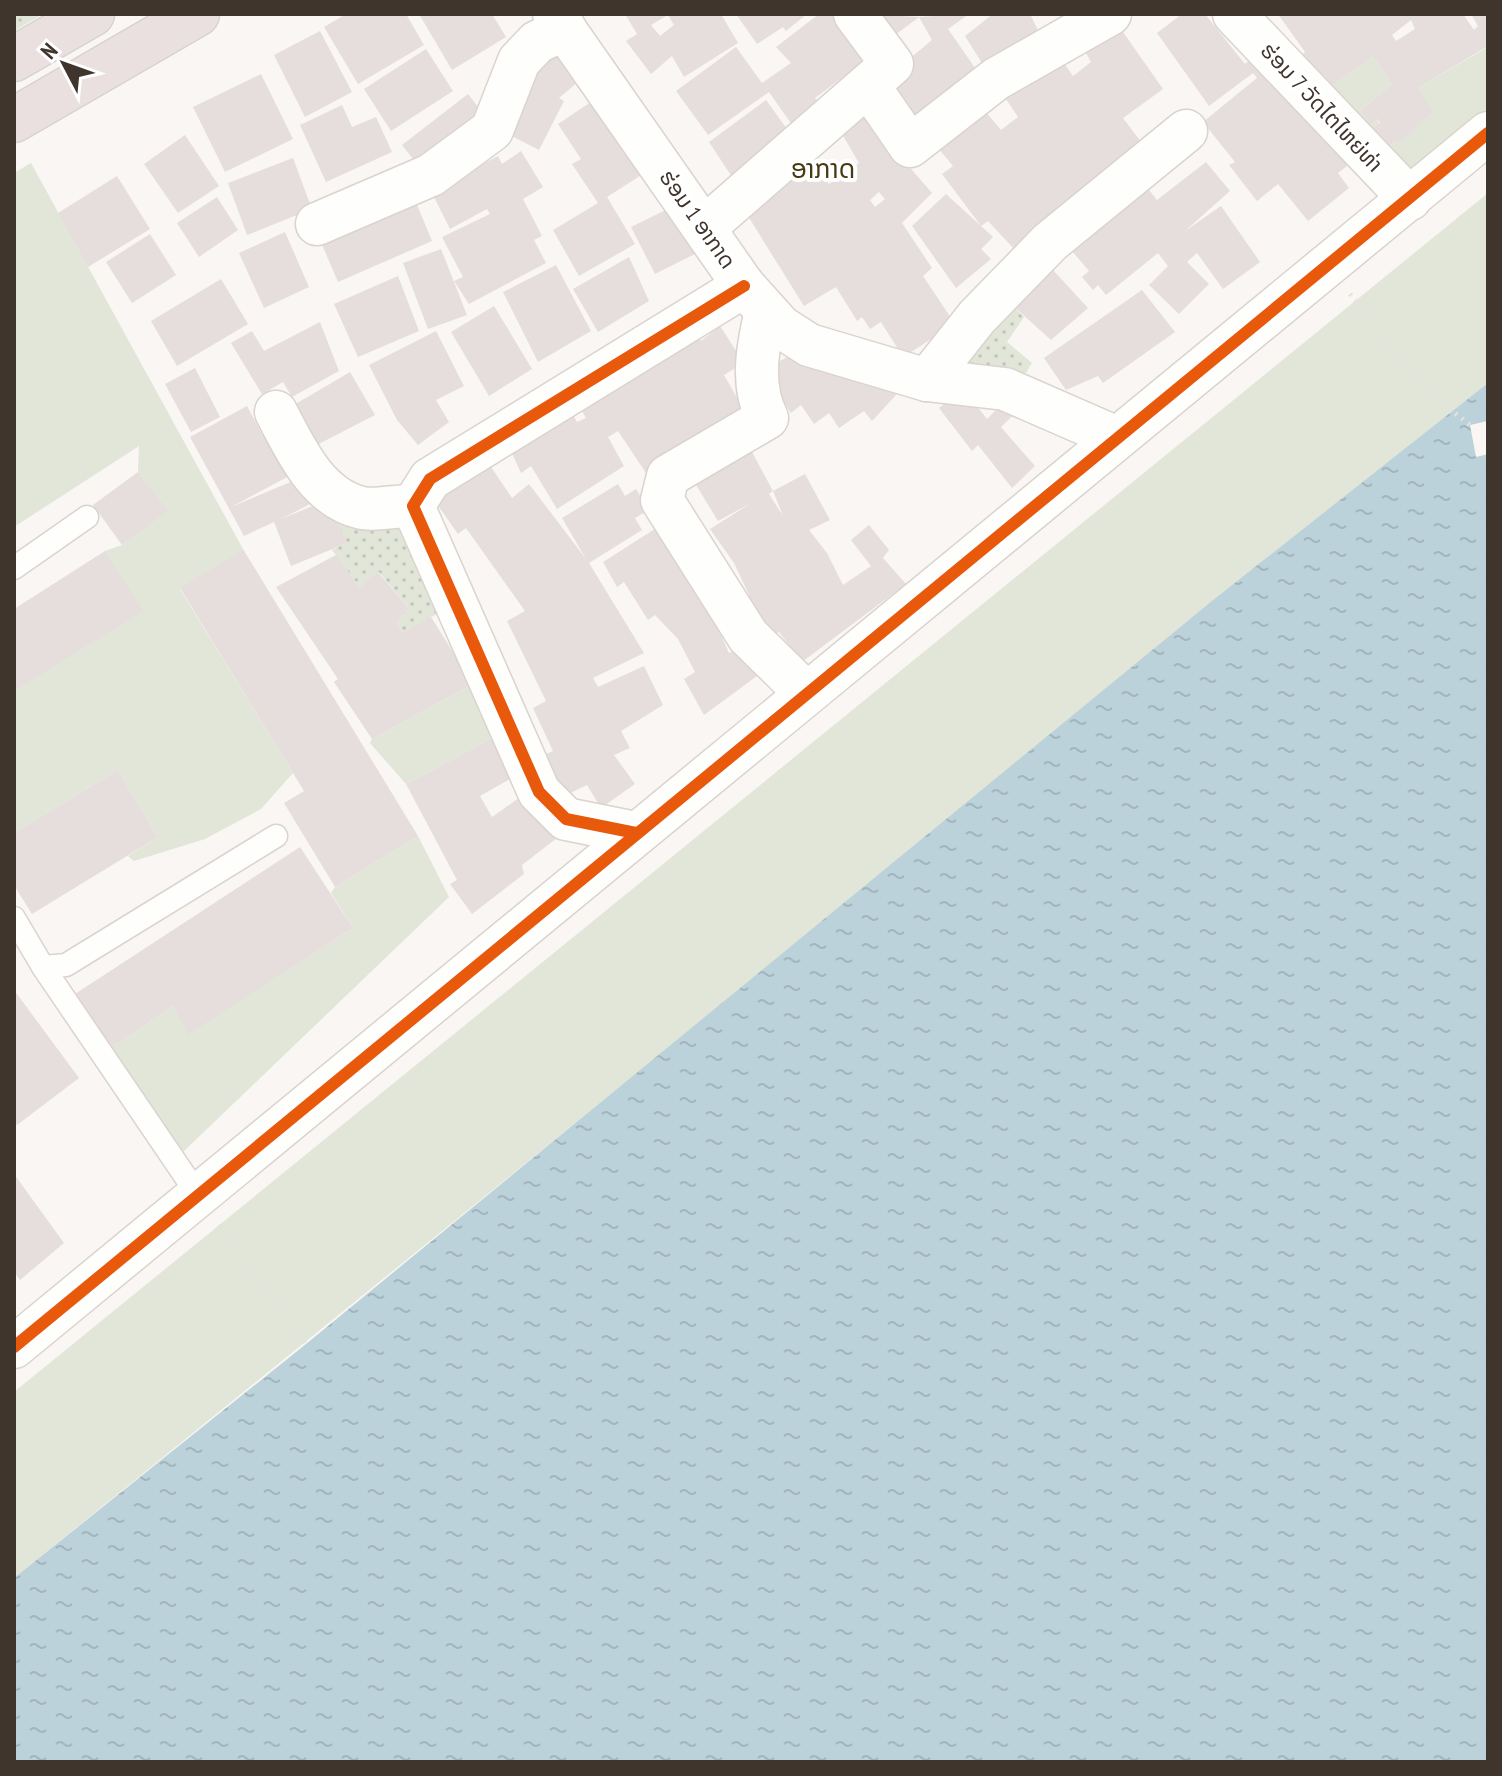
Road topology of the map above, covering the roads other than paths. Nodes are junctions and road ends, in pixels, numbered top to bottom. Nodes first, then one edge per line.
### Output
1 (92, 14) edge
2 (197, 14) edge
3 (855, 14) edge
4 (1110, 14) edge
5 (1234, 14) edge
6 (560, 22) edge
7 (14, 59) edge
8 (868, 85) junction
9 (14, 120) edge
10 (1186, 131) dead end
11 (1488, 133) edge
12 (1410, 199) junction
13 (317, 224) dead end
14 (704, 228) junction
15 (755, 298) junction
16 (927, 380) junction
17 (276, 412) dead end
18 (1115, 437) junction
19 (413, 506) junction
20 (87, 517) dead end
21 (14, 568) edge
22 (805, 692) junction
23 (636, 833) junction
24 (276, 836) dead end
25 (14, 918) edge
26 (43, 967) junction
27 (198, 1195) junction
28 (21, 1327) edge

1 - 7 highway
2 - 9 highway
3 - 8 street
4 - 8 street
5 - 12 street, ຮ່ອມ 7 ວັດໄຕໄຫຍ່ທ່າ
6 - 13 street
6 - 14 street, ຮ່ອມ 1 ອາກາດ
8 - 14 street
10 - 16 street
11 - 12 street
12 - 18 street
14 - 15 street, ຮ່ອມ 1 ອາກາດ
15 - 16 street, ຮ່ອມ 1 ອາກາດ
15 - 19 street
15 - 22 street
16 - 18 street, ຮ່ອມ 1 ອາກາດ
17 - 19 street
18 - 22 street
19 - 23 street
20 - 21 lane
22 - 23 street
23 - 27 street
24 - 26 lane
25 - 26 lane
26 - 27 lane
27 - 28 street

